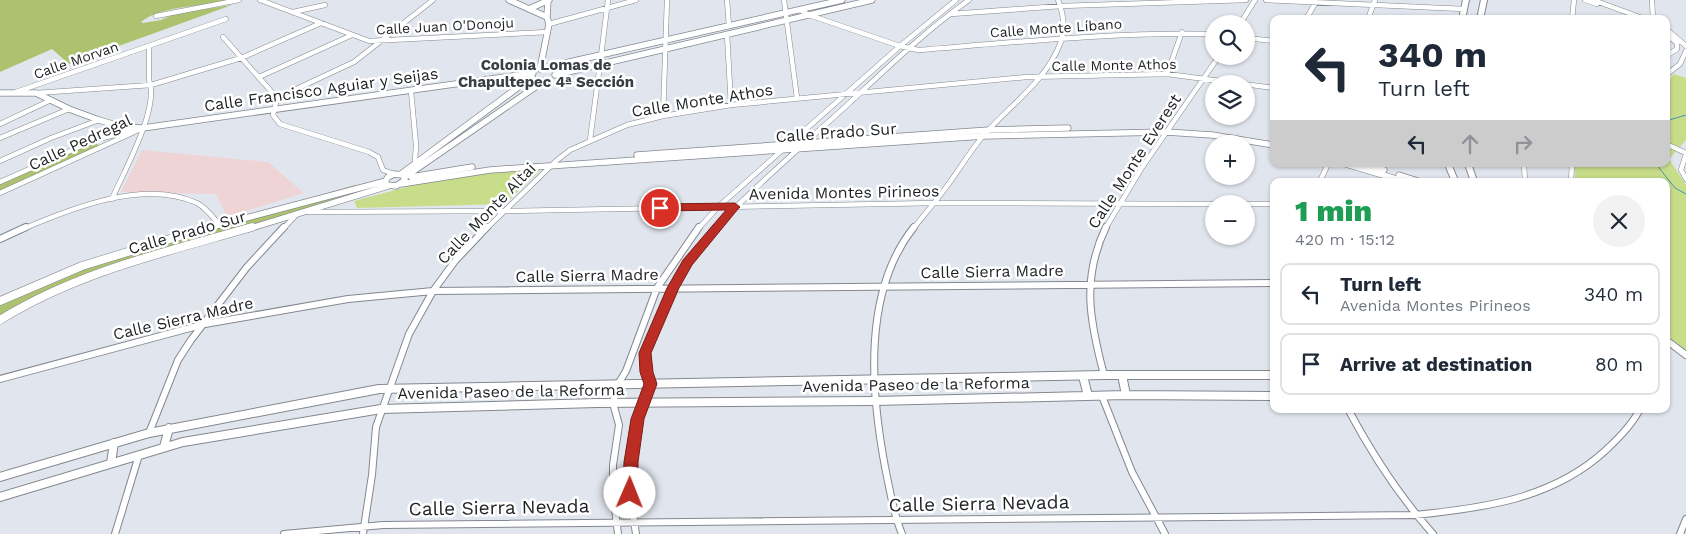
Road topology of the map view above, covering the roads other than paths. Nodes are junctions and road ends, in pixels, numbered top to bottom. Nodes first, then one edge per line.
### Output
1 (239, 0) edge
2 (260, 0) edge
3 (433, 0) edge
4 (509, 0) edge
5 (548, 0) edge
6 (608, 0) edge
7 (636, 0) edge
8 (667, 0) edge
9 (727, 0) edge
10 (784, 0) edge
11 (842, 0) edge
12 (872, 0) edge
13 (956, 0) edge
14 (969, 0) edge
15 (1246, 0) edge
16 (1255, 0) edge
17 (1266, 0) edge
18 (1466, 0) edge
19 (1484, 0) edge
20 (1574, 0) edge
21 (1585, 0) edge
22 (1593, 0) edge
23 (1652, 0) edge
24 (1185, 1) edge
25 (1316, 2) junction
26 (1374, 2) edge
27 (1059, 3) edge
28 (325, 5) dead end
29 (607, 8) junction
30 (529, 9) junction
31 (1464, 9) junction
32 (800, 10) junction
33 (293, 12) junction
34 (786, 13) junction
35 (949, 14) junction
36 (809, 15) junction
37 (1246, 15) edge
38 (1308, 15) edge
39 (1369, 15) edge
40 (1463, 15) edge
41 (1481, 15) edge
42 (1572, 15) edge
43 (1625, 15) edge
44 (1634, 15) edge
45 (1653, 15) edge
46 (156, 16) dead end
47 (547, 17) junction
48 (226, 19) dead end
49 (786, 21) junction
50 (321, 23) junction
51 (549, 24) junction
52 (729, 26) junction
53 (548, 32) junction
54 (1182, 32) junction
55 (1670, 32) edge
56 (1205, 33) edge
57 (727, 34) junction
58 (352, 35) junction
59 (222, 37) dead end
60 (1670, 37) edge
61 (1062, 38) junction
62 (1255, 39) edge
63 (383, 41) junction
64 (665, 41) junction
65 (1270, 41) edge
66 (1677, 43) junction
67 (1686, 45) edge
68 (900, 46) junction
69 (149, 47) junction
70 (664, 49) junction
71 (910, 49) junction
72 (1686, 51) edge
73 (1672, 53) joint
74 (601, 56) junction
75 (241, 58) junction
76 (1682, 58) junction
77 (600, 64) junction
78 (1213, 65) edge
79 (542, 69) junction
80 (1670, 72) edge
81 (1167, 74) junction
82 (533, 75) junction
83 (556, 75) junction
84 (259, 77) junction
85 (1035, 78) junction
86 (1204, 78) junction
87 (544, 81) junction
88 (151, 85) junction
89 (1270, 87) edge
90 (410, 91) junction
91 (862, 92) junction
92 (36, 93) junction
93 (0, 94) edge
94 (11, 94) junction
95 (843, 94) junction
96 (857, 96) junction
97 (277, 98) junction
98 (797, 98) junction
99 (51, 100) junction
100 (731, 105) junction
101 (275, 108) junction
102 (69, 109) junction
103 (663, 116) junction
104 (99, 120) junction
105 (0, 124) edge
106 (143, 128) junction
107 (1167, 129) junction
108 (989, 130) junction
109 (1055, 131) junction
110 (1212, 133) junction
111 (984, 136) junction
112 (0, 138) edge
113 (590, 140) junction
114 (1270, 140) edge
115 (805, 143) junction
116 (791, 144) junction
117 (1270, 144) edge
118 (1670, 146) edge
119 (799, 149) junction
120 (784, 150) junction
121 (1683, 153) edge
122 (0, 161) edge
123 (415, 162) junction
124 (554, 163) junction
125 (1356, 167) edge
126 (1373, 167) edge
127 (402, 178) junction
128 (1393, 178) edge
129 (1408, 178) edge
130 (1686, 180) edge
131 (0, 182) edge
132 (387, 183) junction
133 (0, 193) edge
134 (112, 199) junction
135 (344, 201) junction
136 (935, 203) junction
137 (1119, 204) junction
138 (1205, 204) edge
139 (1255, 204) edge
140 (1270, 204) edge
141 (718, 207) junction
142 (735, 207) junction
143 (354, 211) junction
144 (503, 211) junction
145 (306, 212) junction
146 (297, 214) junction
147 (219, 224) junction
148 (0, 239) edge
149 (1270, 283) edge
150 (1090, 284) junction
151 (886, 286) junction
152 (657, 288) junction
153 (673, 288) junction
154 (433, 291) junction
155 (0, 301) edge
156 (0, 314) edge
157 (9, 314) junction
158 (0, 320) edge
159 (205, 324) junction
160 (1670, 343) edge
161 (1686, 355) edge
162 (1104, 375) junction
163 (1122, 375) junction
164 (1270, 375) edge
165 (1083, 376) junction
166 (0, 379) edge
167 (874, 380) junction
168 (618, 384) junction
169 (651, 384) junction
170 (387, 389) junction
171 (1126, 395) junction
172 (1088, 396) junction
173 (1102, 396) junction
174 (1270, 396) edge
175 (875, 401) junction
176 (644, 402) junction
177 (613, 403) junction
178 (381, 409) junction
179 (1350, 413) edge
180 (1637, 413) edge
181 (169, 428) junction
182 (149, 433) junction
183 (114, 443) junction
184 (164, 447) junction
185 (139, 454) junction
186 (111, 463) junction
187 (0, 477) edge
188 (0, 497) edge
189 (1415, 515) junction
190 (1154, 516) junction
191 (1686, 519) edge
192 (896, 521) junction
193 (616, 522) junction
194 (634, 522) junction
195 (362, 530) edge
196 (115, 534) edge
197 (284, 534) edge
198 (618, 534) edge
199 (636, 534) edge
200 (902, 534) edge
201 (1165, 534) edge
202 (1432, 534) edge
203 (1680, 534) edge

1 - 46 street
2 - 33 street, Calle Juan O'Donoju
3 - 63 street
4 - 30 street
5 - 30 street
5 - 47 street
6 - 29 street
7 - 29 street
8 - 64 street
9 - 52 street
10 - 34 street
11 - 32 street
12 - 36 street
13 - 68 street
14 - 35 street
15 - 24 street
16 - 37 street
17 - 25 street
18 - 31 main road
19 - 41 main road
20 - 42 street
21 - 43 street
22 - 44 street
23 - 45 street
24 - 27 street
25 - 26 street
25 - 38 street
26 - 31 street
26 - 39 street
27 - 35 street
27 - 61 street
28 - 33 street
29 - 51 street
29 - 74 street
30 - 47 street
31 - 40 main road
32 - 34 street
32 - 36 street, Calle Monte Líbano
33 - 50 street, Calle Juan O'Donoju
34 - 49 street
34 - 52 street
35 - 71 street
36 - 49 street
36 - 68 street, Calle Monte Líbano
47 - 51 street
48 - 69 street, Calle Morvan
49 - 57 street
49 - 98 street
50 - 58 street, Calle Juan O'Donoju
50 - 75 street
51 - 53 street
52 - 64 street
53 - 63 street, Calle Juan O'Donoju
53 - 79 street
54 - 56 street, Calle Monte Líbano
54 - 61 street, Calle Monte Líbano
54 - 81 street
55 - 67 street
57 - 70 street
57 - 100 street
58 - 63 street, Calle Juan O'Donoju
58 - 84 street
59 - 75 street
60 - 66 street
61 - 71 street, Calle Monte Líbano
61 - 85 street
62 - 65 street
63 - 97 street
64 - 70 street
64 - 74 street
66 - 67 street
66 - 73 street
68 - 71 street, Calle Monte Líbano
68 - 95 street
69 - 88 street
69 - 94 street, Calle Morvan
70 - 77 street
70 - 103 street
71 - 91 street
72 - 76 street
73 - 76 street
74 - 79 street
75 - 84 street
75 - 88 street
76 - 80 street
77 - 83 street
77 - 113 street
78 - 86 street, Calle Monte Everest
79 - 82 street
79 - 83 street
81 - 85 street, Calle Monte Athos
81 - 86 street, Calle Monte Athos
82 - 87 street
82 - 90 street, Calle Francisco Aguiar y Seijas
82 - 123 street
83 - 87 street
84 - 97 street
85 - 91 street, Calle Monte Athos
85 - 96 street, Calle Monte Athos
85 - 108 street
86 - 89 street, Calle Monte Athos
86 - 107 street, Calle Monte Everest
87 - 127 street
88 - 92 street
88 - 106 street
90 - 101 street, Calle Francisco Aguiar y Seijas
90 - 123 street
91 - 95 street, Calle Monte Athos
91 - 96 street
92 - 94 street
92 - 99 street, Calle Francisco Aguiar y Seijas
93 - 94 street
95 - 96 street, Calle Monte Athos
95 - 98 street, Calle Monte Athos
95 - 116 street
96 - 115 street
97 - 101 street
98 - 100 street, Calle Monte Athos
99 - 102 street, Calle Francisco Aguiar y Seijas
99 - 105 street
100 - 103 street, Calle Monte Athos
101 - 106 street, Calle Francisco Aguiar y Seijas
101 - 127 street
102 - 104 street, Calle Francisco Aguiar y Seijas
102 - 112 street
103 - 113 street, Calle Monte Athos
104 - 106 street, Calle Francisco Aguiar y Seijas
104 - 122 street
106 - 131 street, Calle Pedregal
106 - 133 street, Calle Pedregal
106 - 134 street
107 - 109 street, Calle Prado Sur
107 - 110 street, Calle Prado Sur
107 - 137 street, Calle Monte Everest
108 - 109 street, Calle Prado Sur
108 - 111 street
108 - 115 street, Calle Prado Sur
109 - 111 street, Calle Prado Sur
110 - 114 street, Calle Prado Sur
110 - 117 street, Calle Prado Sur
111 - 119 street, Calle Prado Sur
111 - 136 street
113 - 124 street, Calle Monte Athos
115 - 116 street, Calle Prado Sur
115 - 119 street
116 - 120 street
116 - 124 street, Calle Prado Sur
118 - 121 street
119 - 120 street, Calle Prado Sur
119 - 142 street
120 - 124 street, Calle Prado Sur
120 - 141 street
121 - 130 street
123 - 127 street
124 - 127 street, Calle Prado Sur
124 - 144 street, Calle Monte Altai
125 - 128 street
126 - 129 street
127 - 132 street
127 - 132 street, Calle Prado Sur
132 - 135 street, Calle Prado Sur
132 - 147 street, Calle Prado Sur
134 - 147 street
134 - 148 street
135 - 143 street
135 - 145 street, Calle Prado Sur
136 - 137 street, Avenida Montes Pirineos
136 - 142 street, Avenida Montes Pirineos
136 - 151 street
137 - 138 street, Avenida Montes Pirineos
137 - 150 street, Calle Monte Everest
139 - 140 street
141 - 142 street, Avenida Montes Pirineos
141 - 144 street, Avenida Montes Pirineos
141 - 152 street
142 - 153 street
143 - 144 street, Avenida Montes Pirineos
143 - 145 street, Avenida Montes Pirineos
144 - 154 street, Calle Monte Altai
145 - 146 street, Calle Prado Sur
146 - 157 street, Calle Prado Sur
146 - 159 street
147 - 155 street, Calle Prado Sur
149 - 150 street, Calle Sierra Madre
150 - 151 street, Calle Sierra Madre
150 - 162 street, Calle Monte Everest
151 - 153 street, Calle Sierra Madre
151 - 167 street
152 - 153 street, Calle Sierra Madre
152 - 154 street, Calle Sierra Madre
152 - 168 street
153 - 169 street
154 - 159 street, Calle Sierra Madre
154 - 170 street, Calle Monte Altai
156 - 157 street
157 - 158 street, Calle Prado Sur
159 - 166 street, Calle Sierra Madre
159 - 182 street
160 - 161 street
162 - 163 main road, Avenida Paseo de la Reforma
162 - 165 main road, Avenida Paseo de la Reforma
163 - 164 main road, Avenida Paseo de la Reforma
163 - 171 main road
165 - 167 main road, Avenida Paseo de la Reforma
165 - 172 main road
167 - 169 main road, Avenida Paseo de la Reforma
167 - 175 street
168 - 169 main road, Avenida Paseo de la Reforma
168 - 170 main road, Avenida Paseo de la Reforma
168 - 177 street
169 - 176 street
170 - 178 street, Calle Monte Altai
170 - 181 main road, Avenida Paseo de la Reforma
171 - 173 main road, Avenida Paseo de la Reforma
171 - 174 main road, Avenida Paseo de la Reforma
172 - 173 main road, Avenida Paseo de la Reforma
172 - 175 main road, Avenida Paseo de la Reforma
173 - 190 street
175 - 176 main road, Avenida Paseo de la Reforma
175 - 192 street
176 - 177 main road, Avenida Paseo de la Reforma
176 - 194 street
177 - 178 main road, Avenida Paseo de la Reforma
177 - 193 street
178 - 184 main road, Avenida Paseo de la Reforma
178 - 195 street, Calle Monte Altai
179 - 189 street
180 - 189 street, Calle Sierra Nevada
181 - 182 main road, Avenida Paseo de la Reforma
181 - 184 main road
182 - 183 main road, Avenida Paseo de la Reforma
183 - 186 main road
183 - 187 main road, Avenida Paseo de la Reforma
184 - 185 main road, Avenida Paseo de la Reforma
185 - 186 main road, Avenida Paseo de la Reforma
185 - 196 street
186 - 188 main road, Avenida Paseo de la Reforma
189 - 190 street, Calle Sierra Nevada
189 - 202 street
190 - 192 street, Calle Sierra Nevada
190 - 201 street
191 - 203 street
192 - 194 street, Calle Sierra Nevada
192 - 200 street
193 - 194 street, Calle Sierra Nevada
193 - 195 street, Calle Sierra Nevada
193 - 198 street
194 - 199 street
195 - 197 street, Calle Sierra Nevada

